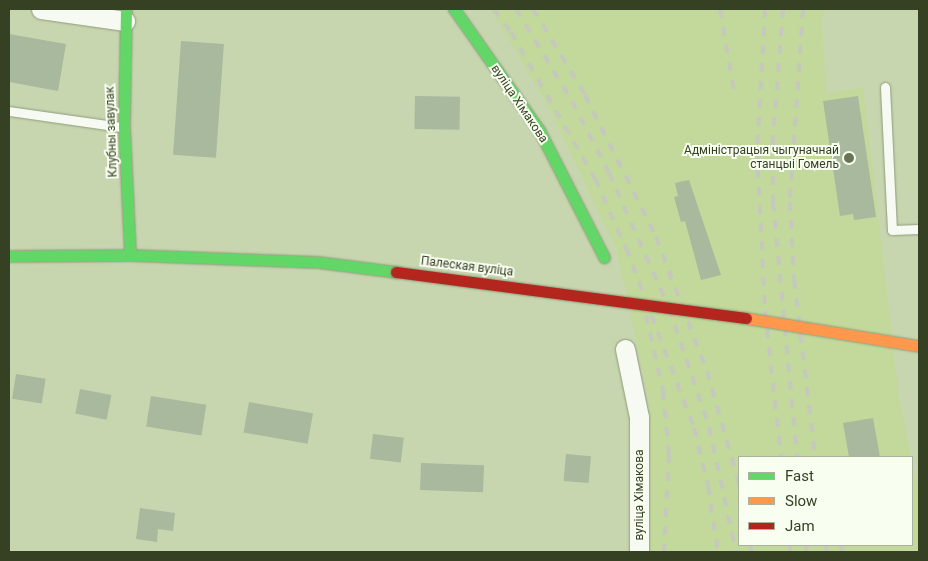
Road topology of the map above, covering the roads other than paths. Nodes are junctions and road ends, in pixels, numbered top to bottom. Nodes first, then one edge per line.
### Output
1 (41, 9) edge
2 (454, 9) edge
3 (126, 15) edge
4 (885, 88) dead end
5 (9, 111) edge
6 (124, 127) junction
7 (919, 229) edge
8 (130, 255) junction
9 (9, 256) edge
10 (604, 257) dead end
11 (919, 346) edge
12 (624, 349) dead end
13 (639, 552) edge

1 - 3 street
2 - 10 main road, вуліца Хімакова
3 - 6 main road, Клубны завулак
4 - 7 lane
5 - 6 lane
6 - 8 main road, Клубны завулак
8 - 9 main road, Палеская вуліца
8 - 11 main road, Палеская вуліца, bridge
12 - 13 street, вуліца Хімакова

